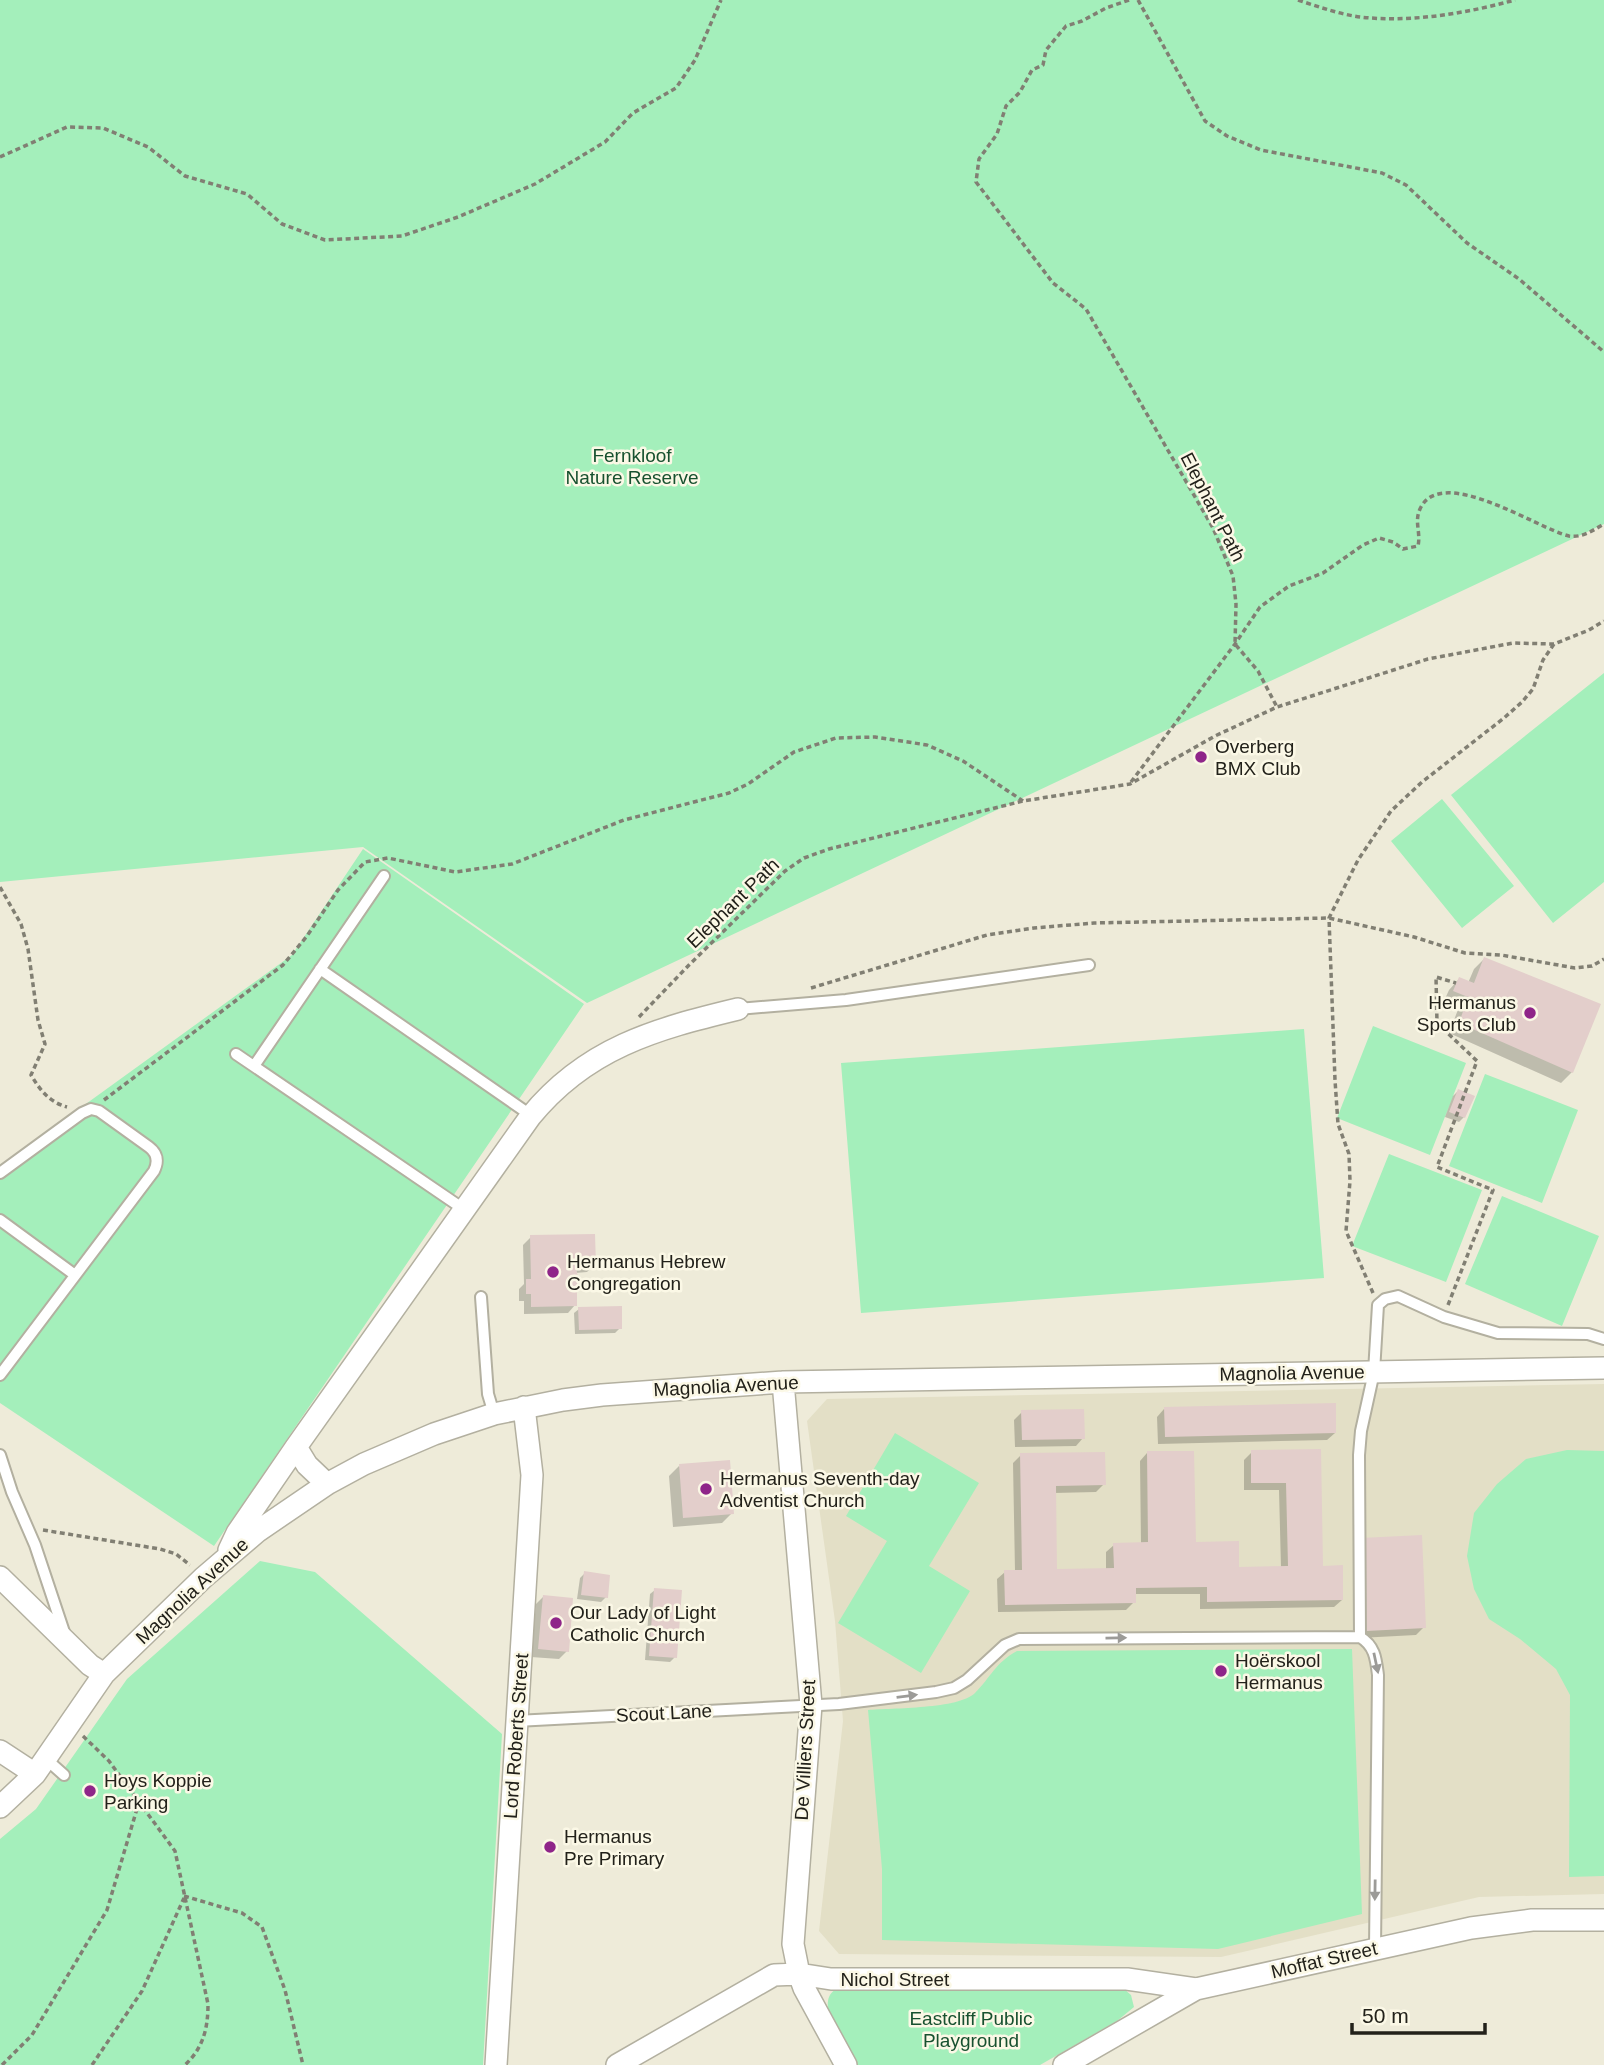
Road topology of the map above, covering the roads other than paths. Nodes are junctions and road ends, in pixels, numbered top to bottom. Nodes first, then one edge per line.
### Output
1 (384, 876) dead end
2 (1089, 965) dead end
3 (320, 969) junction
4 (738, 1009) joint
5 (236, 1054) dead end
6 (254, 1066) junction
7 (532, 1116) junction
8 (0, 1173) edge
9 (465, 1209) junction
10 (0, 1220) edge
11 (75, 1275) junction
12 (481, 1297) dead end
13 (1604, 1339) edge
14 (1604, 1368) edge
15 (1374, 1372) junction
16 (0, 1375) edge
17 (783, 1382) junction
18 (524, 1407) junction
19 (494, 1414) junction
20 (296, 1447) junction
21 (0, 1455) edge
22 (327, 1484) junction
23 (226, 1558) junction
24 (0, 1577) edge
25 (1360, 1637) junction
26 (68, 1644) junction
27 (104, 1674) junction
28 (811, 1705) junction
29 (516, 1721) junction
30 (0, 1751) edge
31 (41, 1767) junction
32 (64, 1775) dead end
33 (0, 1807) edge
34 (1604, 1920) edge
35 (1374, 1948) junction
36 (799, 1975) junction
37 (1196, 1989) junction
38 (496, 2065) edge
39 (617, 2065) edge
40 (846, 2065) edge
41 (1064, 2065) edge

1 - 3 lane
2 - 4 lane
3 - 6 lane
3 - 7 lane
4 - 7 street
5 - 6 lane
6 - 9 lane
7 - 9 street
8 - 11 lane
9 - 20 street
10 - 11 lane
11 - 16 lane
12 - 19 lane
13 - 15 lane
14 - 15 street, Magnolia Avenue
15 - 17 street, Magnolia Avenue
15 - 25 lane
17 - 18 street, Magnolia Avenue
17 - 28 street, De Villiers Street
18 - 19 street, Magnolia Avenue
18 - 29 street, Lord Roberts Street
19 - 22 street, Magnolia Avenue
20 - 22 street
20 - 23 street
21 - 26 lane
22 - 23 street, Magnolia Avenue
23 - 27 street, Magnolia Avenue
24 - 26 street
28 -> 25 lane, Scout Lane
25 -> 35 lane
26 - 27 street
27 - 31 street, Magnolia Avenue
28 - 29 lane, Scout Lane
28 - 36 street, De Villiers Street
29 - 38 street, Lord Roberts Street
30 - 31 street
31 - 32 lane
31 - 33 street, Magnolia Avenue
34 - 35 street, Moffat Street
35 - 37 street, Moffat Street
36 - 37 street, Nichol Street
36 - 39 street, Nichol Street
36 - 40 street, De Villiers Street
37 - 41 street, Moffat Street

